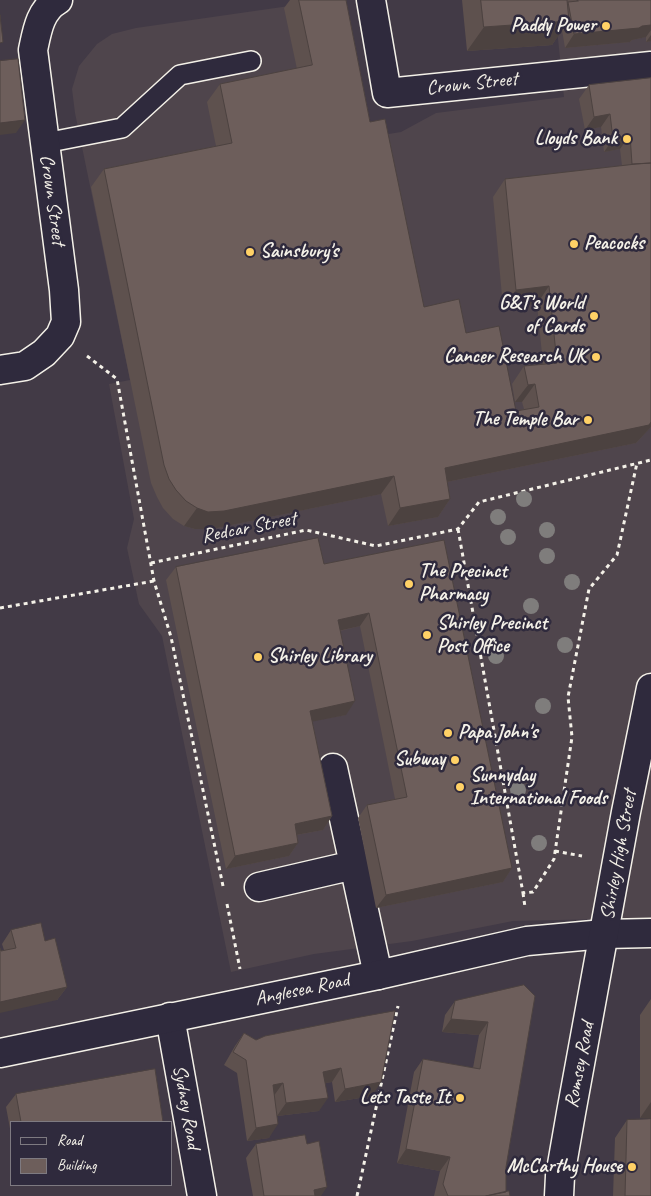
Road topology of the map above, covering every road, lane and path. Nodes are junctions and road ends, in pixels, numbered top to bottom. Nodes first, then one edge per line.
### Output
1 (58, 0) edge
2 (371, 0) edge
3 (251, 61) dead end
4 (651, 66) edge
5 (45, 143) junction
6 (60, 336) junction
7 (0, 370) edge
8 (651, 460) edge
9 (637, 463) junction
10 (458, 529) junction
11 (151, 563) junction
12 (154, 581) junction
13 (0, 608) edge
14 (651, 688) edge
15 (333, 768) dead end
16 (354, 865) junction
17 (259, 887) dead end
18 (225, 894) dead end
19 (227, 903) dead end
20 (651, 933) edge
21 (604, 934) junction
22 (389, 972) junction
23 (246, 1002) junction
24 (170, 1017) junction
25 (0, 1054) edge
26 (202, 1196) edge
27 (357, 1196) edge
28 (559, 1196) edge

1 - 5 street, Crown Street
2 - 4 street, Crown Street
3 - 5 lane
5 - 6 street, Crown Street
6 - 7 street
6 - 11 path
8 - 9 path
9 - 10 path
9 - 10 path
10 - 11 path, Redcar Street
11 - 12 path
12 - 13 path
12 - 18 path
14 - 21 street, Shirley High Street
15 - 16 street
16 - 17 street
16 - 22 street
19 - 23 path
20 - 21 street, Anglesea Road
21 - 22 street, Anglesea Road
21 - 28 street, Romsey Road
22 - 23 street, Anglesea Road
22 - 27 path
23 - 24 street, Anglesea Road
24 - 25 street, Anglesea Road
24 - 26 street, Sydney Road

